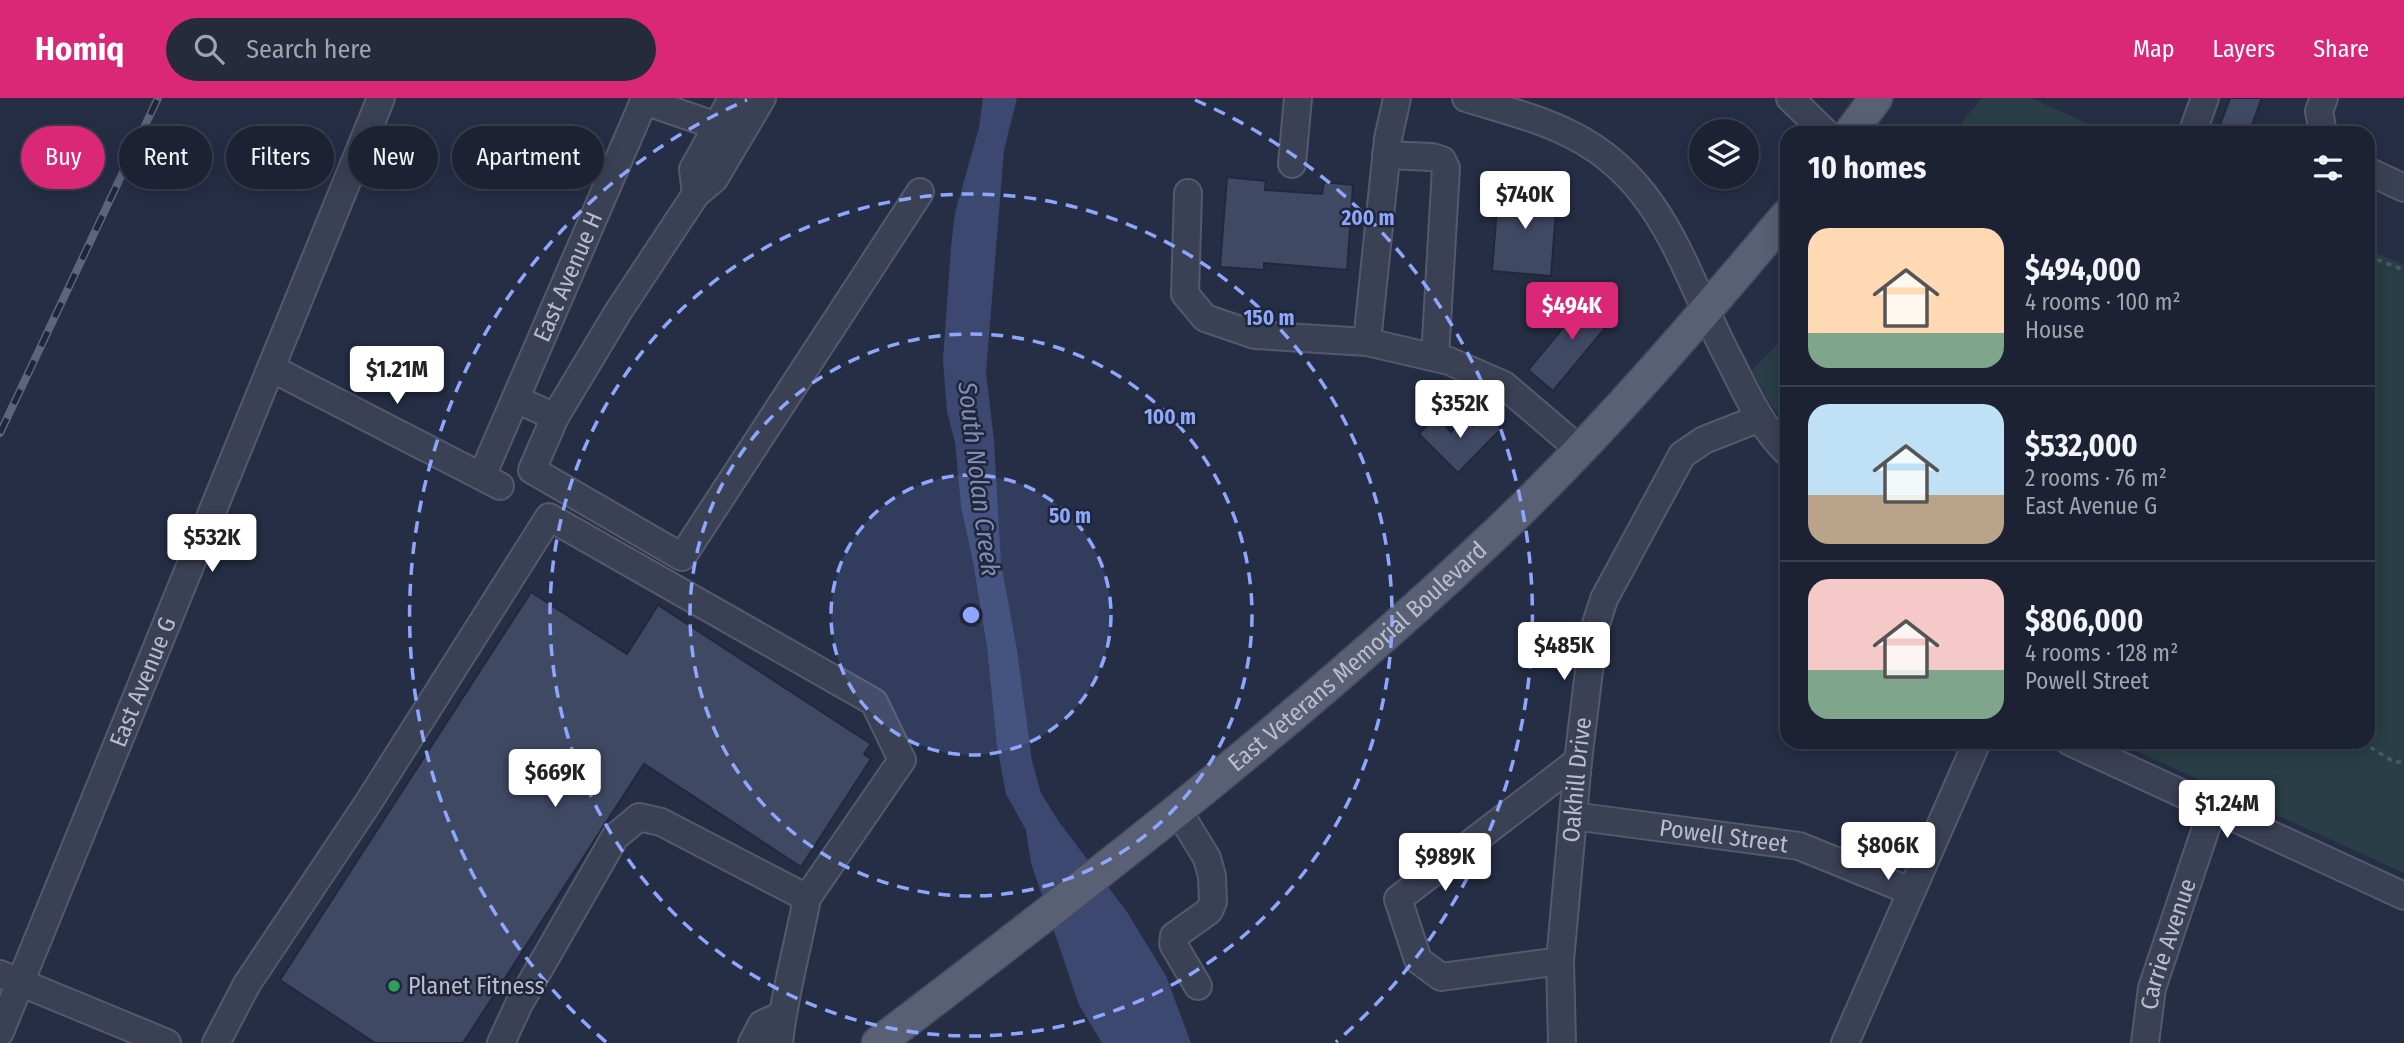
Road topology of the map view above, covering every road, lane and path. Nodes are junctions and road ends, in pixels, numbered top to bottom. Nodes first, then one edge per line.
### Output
1 (381, 98) edge
2 (732, 98) edge
3 (762, 98) edge
4 (1298, 98) edge
5 (1397, 98) edge
6 (1466, 98) edge
7 (1790, 98) edge
8 (2205, 98) edge
9 (2324, 98) edge
10 (1869, 101) edge
11 (718, 126) junction
12 (1819, 126) edge
13 (1854, 126) edge
14 (2195, 126) edge
15 (2322, 126) edge
16 (1386, 155) junction
17 (1292, 164) dead end
18 (2375, 174) edge
19 (2404, 188) edge
20 (920, 192) dead end
21 (1188, 193) dead end
22 (696, 194) junction
23 (1780, 223) edge
24 (2375, 259) edge
25 (2404, 271) edge
26 (1705, 313) junction
27 (1367, 342) junction
28 (1435, 357) junction
29 (271, 368) junction
30 (516, 399) junction
31 (555, 417) junction
32 (1760, 418) junction
33 (1780, 443) edge
34 (1580, 450) junction
35 (1974, 749) edge
36 (2085, 749) edge
37 (2373, 749) edge
38 (1578, 761) junction
39 (2404, 762) edge
40 (2213, 807) junction
41 (1177, 809) junction
42 (1573, 816) junction
43 (1910, 891) junction
44 (2404, 896) edge
45 (807, 898) junction
46 (1560, 961) junction
47 (10, 978) edge
48 (1198, 986) dead end
49 (782, 1015) junction
50 (0, 1032) edge
51 (165, 1043) edge
52 (216, 1043) edge
53 (501, 1043) edge
54 (752, 1043) edge
55 (779, 1043) edge
56 (878, 1043) edge
57 (1562, 1043) edge
58 (1844, 1043) edge
59 (2145, 1043) edge

1 - 29 street, East Avenue G
2 - 11 street
3 - 22 street
4 - 17 street
5 - 16 street
6 - 26 street
7 - 12 street
8 - 14 street
9 - 15 street
10 - 13 main road
11 - 22 street
11 - 30 street, East Avenue H
16 - 27 street
16 - 28 street
18 - 19 street
20 - 31 street
21 - 27 street
22 - 31 street
23 - 26 main road, East Veterans Memorial Boulevard
24 - 25 path
26 - 32 street
26 - 34 main road, East Veterans Memorial Boulevard
27 - 28 street
28 - 34 street
29 - 30 street, East Avenue H
29 - 47 street, East Avenue G
30 - 31 street
32 - 33 street
32 - 38 street, Oakhill Drive
34 - 41 main road, East Veterans Memorial Boulevard
35 - 43 street
36 - 40 street
37 - 39 path
38 - 42 street, Oakhill Drive
38 - 46 street
40 - 44 street
40 - 59 street, Carrie Avenue
41 - 48 street
41 - 56 main road, East Veterans Memorial Boulevard
42 - 43 street, Powell Street
42 - 46 street, Oakhill Drive
43 - 58 street
45 - 49 street
45 - 52 street
45 - 53 street
46 - 57 street, Oakhill Drive
47 - 50 street, East Avenue G
47 - 51 street
49 - 54 street
49 - 55 street

